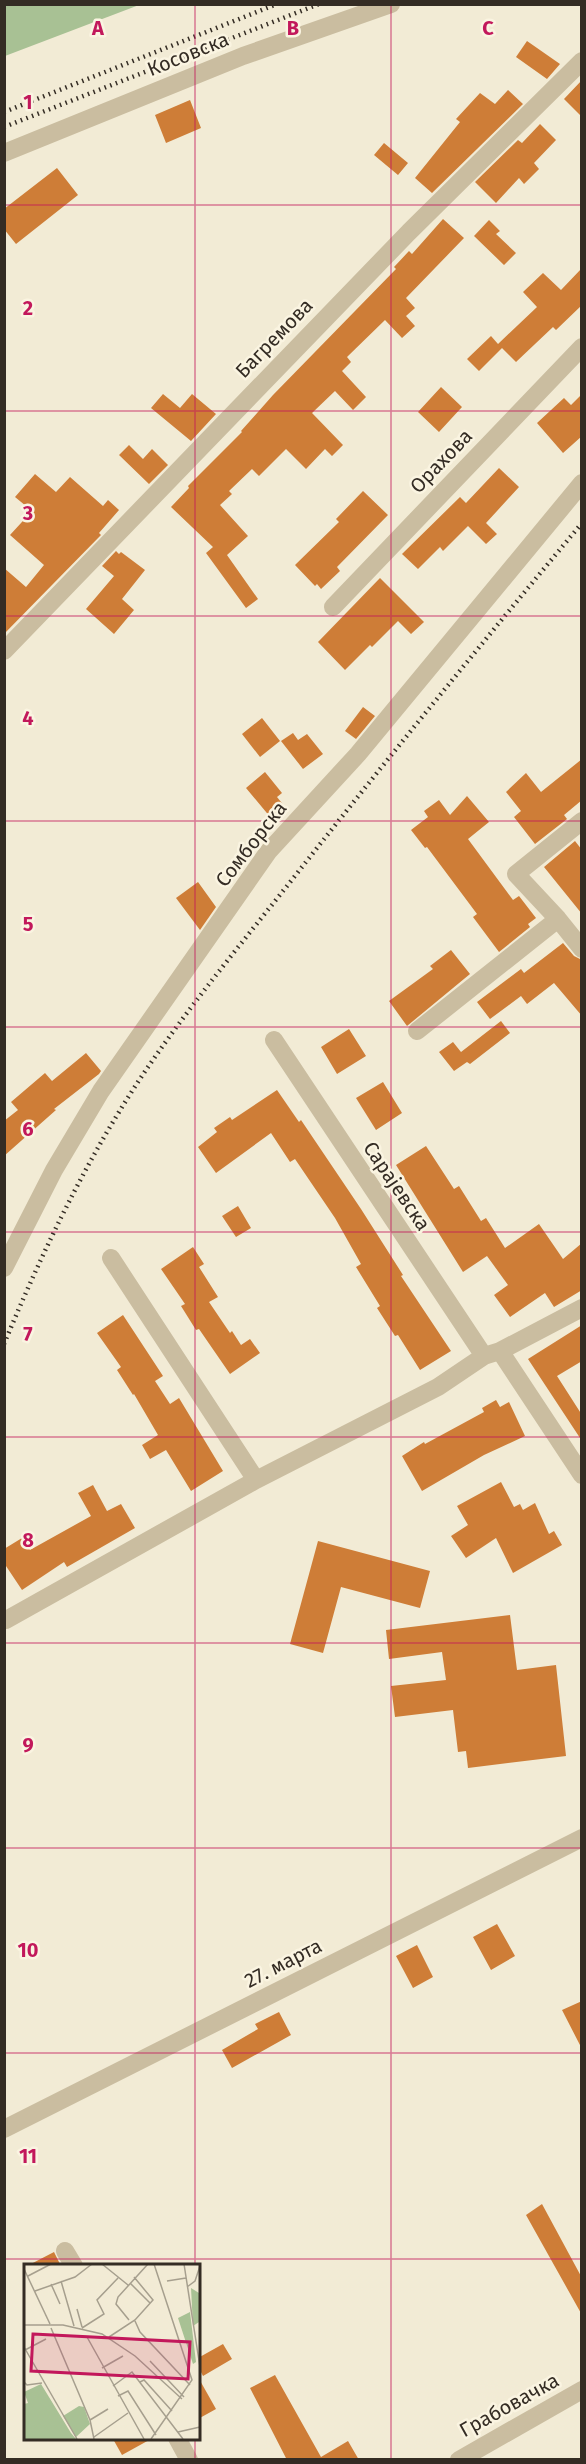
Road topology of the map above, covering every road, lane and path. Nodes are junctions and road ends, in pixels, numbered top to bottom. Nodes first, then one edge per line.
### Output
1 (391, 4) edge
2 (582, 61) edge
3 (4, 153) edge
4 (582, 347) edge
5 (582, 483) edge
6 (333, 607) dead end
7 (4, 651) edge
8 (582, 821) edge
9 (558, 919) junction
10 (582, 949) edge
11 (417, 1031) dead end
12 (274, 1040) dead end
13 (111, 1258) dead end
14 (4, 1268) edge
15 (582, 1308) edge
16 (492, 1354) junction
17 (582, 1475) edge
18 (256, 1480) junction
19 (6, 1620) edge
20 (582, 1838) edge
21 (4, 2129) edge
22 (582, 2390) edge
23 (178, 2440) edge
24 (189, 2460) edge
25 (459, 2460) edge

1 - 3 street, Косовска
2 - 7 street, Багремова
4 - 6 street, Орахова
5 - 14 street, Сомборска
8 - 9 street
9 - 10 street
9 - 11 street
12 - 16 street, Сарајевска
13 - 18 street
15 - 16 street
16 - 17 street, Сарајевска
16 - 18 street
18 - 19 street
20 - 21 street, 27. марта
22 - 25 street, Грабовачка
23 - 24 street

